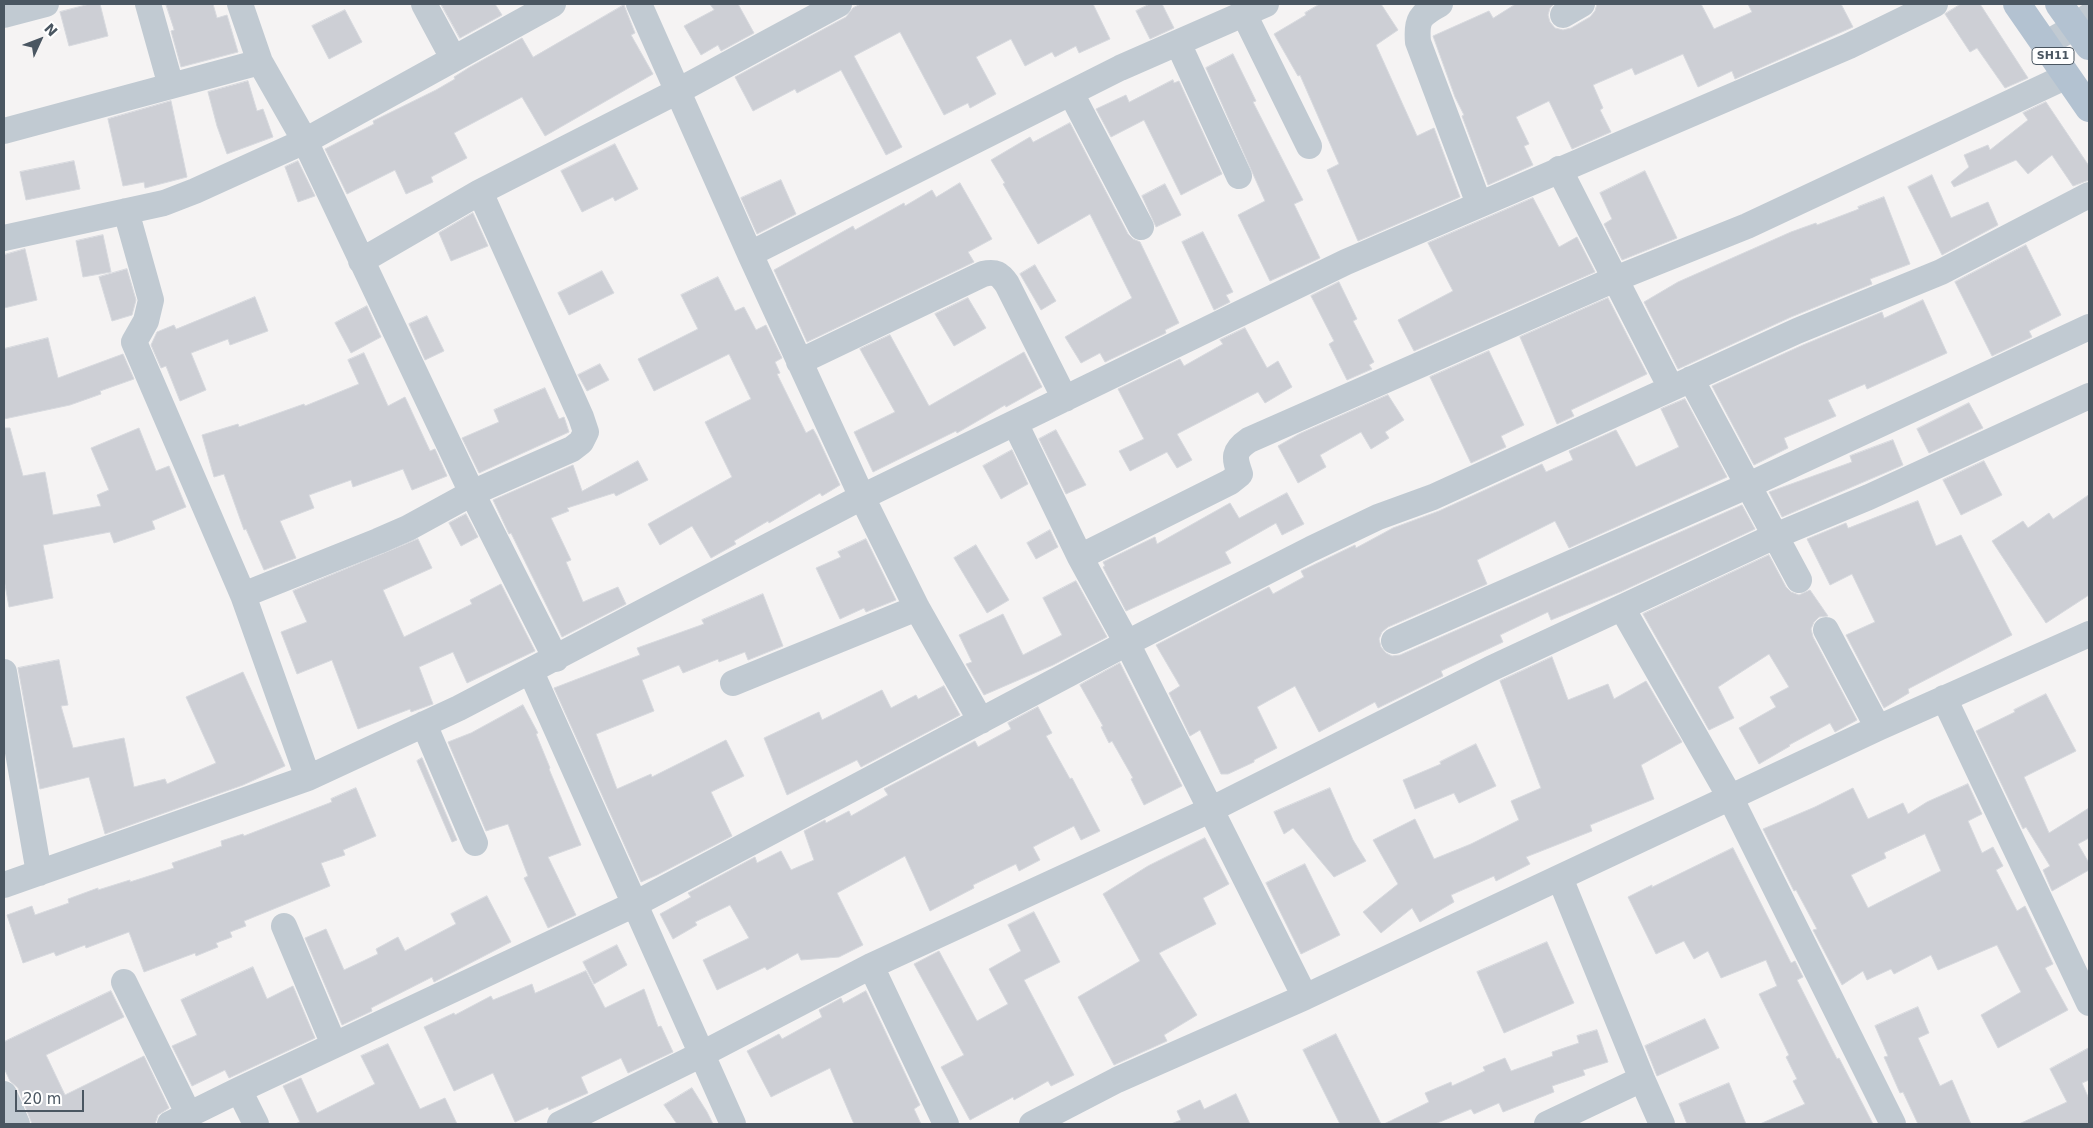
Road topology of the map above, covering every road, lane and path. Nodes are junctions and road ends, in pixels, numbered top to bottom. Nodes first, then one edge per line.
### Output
1 (46, 4) edge
2 (148, 4) edge
3 (240, 4) edge
4 (424, 4) edge
5 (553, 4) edge
6 (639, 4) edge
7 (839, 4) edge
8 (1440, 4) edge
9 (1935, 4) edge
10 (2017, 4) edge
11 (2059, 4) edge
12 (1255, 9) edge
13 (4, 15) edge
14 (2085, 30) edge
15 (1178, 43) junction
16 (2045, 44) junction
17 (453, 58) junction
18 (260, 62) junction
19 (2067, 76) junction
20 (171, 86) junction
21 (678, 91) junction
22 (1071, 93) junction
23 (2089, 108) edge
24 (4, 131) edge
25 (304, 141) junction
26 (1309, 146) dead end
27 (1559, 169) junction
28 (1239, 176) dead end
29 (480, 192) junction
30 (2089, 195) edge
31 (1479, 204) junction
32 (126, 211) junction
33 (1140, 227) dead end
34 (4, 238) edge
35 (750, 254) junction
36 (361, 261) junction
37 (1615, 279) junction
38 (2089, 327) edge
39 (799, 362) junction
40 (1681, 383) junction
41 (2089, 396) edge
42 (1065, 399) junction
43 (1015, 423) junction
44 (1748, 485) junction
45 (472, 493) junction
46 (862, 497) junction
47 (1775, 536) junction
48 (1080, 557) junction
49 (1799, 580) dead end
50 (243, 595) junction
51 (917, 608) junction
52 (1622, 608) junction
53 (1826, 630) dead end
54 (2089, 634) edge
55 (1394, 641) dead end
56 (1127, 644) junction
57 (556, 659) junction
58 (4, 672) edge
59 (531, 672) junction
60 (733, 683) dead end
61 (1944, 698) junction
62 (981, 721) junction
63 (424, 724) junction
64 (1878, 728) junction
65 (308, 778) junction
66 (1730, 798) junction
67 (1210, 810) junction
68 (475, 843) dead end
69 (39, 873) junction
70 (1560, 878) junction
71 (4, 886) edge
72 (635, 904) junction
73 (284, 926) dead end
74 (871, 966) junction
75 (124, 982) dead end
76 (1305, 997) junction
77 (2089, 1003) edge
78 (334, 1045) junction
79 (702, 1054) junction
80 (1642, 1079) junction
81 (239, 1090) junction
82 (4, 1094) edge
83 (180, 1120) edge
84 (1036, 1123) edge
85 (17, 1124) edge
86 (256, 1124) edge
87 (560, 1124) edge
88 (733, 1124) edge
89 (946, 1124) edge
90 (1547, 1124) edge
91 (1662, 1124) edge
92 (1893, 1124) edge

1 - 13 street
2 - 20 street
3 - 18 street
4 - 17 street
5 - 17 street
6 - 21 street
7 - 21 street
8 - 31 street
9 - 27 street
10 - 16 main road, SH11
11 - 14 main road
12 - 15 street
12 - 26 street
14 - 16 street
15 - 22 street
15 - 28 street
16 - 19 main road, SH11
17 - 25 street
18 - 20 street
18 - 25 street
19 - 23 main road, SH11
19 - 37 street
20 - 24 street
21 - 29 street
21 - 35 street
22 - 33 street
22 - 35 street
25 - 32 street
25 - 36 street
27 - 31 street
27 - 37 street
29 - 36 street
29 - 45 street
30 - 40 street
31 - 42 street
32 - 34 street
32 - 50 street
35 - 39 street
36 - 45 street
37 - 40 street
37 - 48 street
38 - 44 street
39 - 42 street
39 - 46 street
40 - 44 street
40 - 56 street
41 - 47 street
42 - 43 street
43 - 46 street
43 - 48 street
44 - 47 street
44 - 55 street
45 - 50 street
45 - 57 street
46 - 51 street
46 - 57 street
47 - 49 street
47 - 52 street
48 - 56 street
50 - 65 street
51 - 60 street
51 - 62 street
52 - 66 street
52 - 67 street
53 - 64 street
54 - 61 street
56 - 62 street
56 - 67 street
57 - 59 street
58 - 69 street
59 - 63 street
59 - 72 street
61 - 64 street
61 - 77 street
62 - 72 street
63 - 65 street
63 - 68 street
64 - 66 street
65 - 69 street
66 - 70 street
66 - 92 street
67 - 74 street
67 - 76 street
69 - 71 street
70 - 76 street
70 - 80 street
72 - 78 street
72 - 79 street
73 - 78 street
74 - 79 street
74 - 89 street
75 - 83 street
76 - 84 street
78 - 81 street
79 - 87 street
79 - 88 street
80 - 90 street
80 - 91 street
81 - 83 street
81 - 86 street
82 - 85 street

